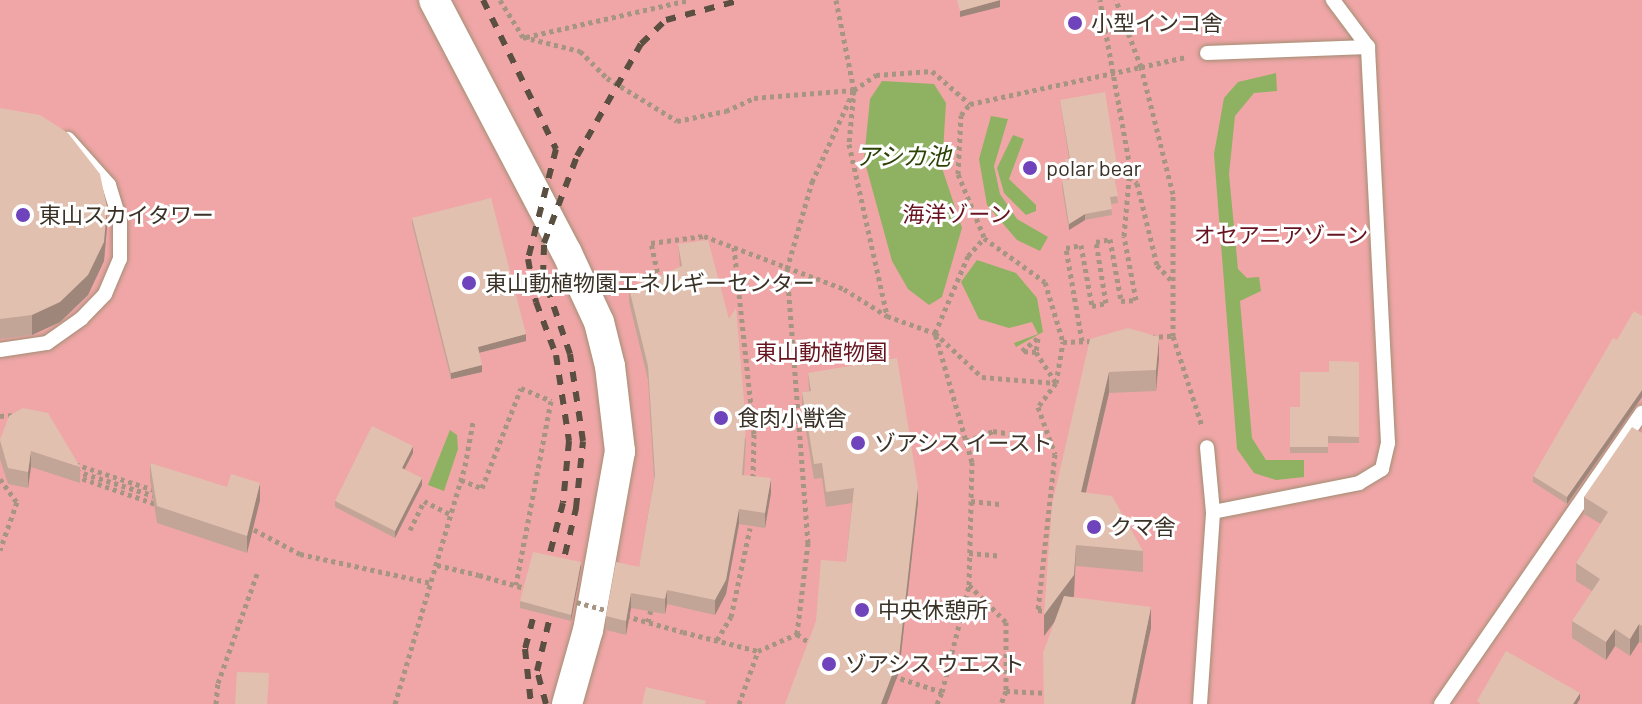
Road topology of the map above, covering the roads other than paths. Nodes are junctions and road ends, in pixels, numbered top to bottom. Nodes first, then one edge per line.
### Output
1 (434, 0) edge
2 (1333, 0) edge
3 (1368, 47) junction
4 (1207, 53) road end
5 (53, 128) edge
6 (0, 350) edge
7 (1642, 413) edge
8 (1207, 447) road end
9 (1213, 512) junction
10 (567, 704) edge
11 (1200, 704) edge
12 (1441, 704) edge

1 - 10 street
2 - 3 lane
3 - 4 lane
3 - 9 lane
5 - 6 lane
7 - 12 lane
8 - 9 lane
9 - 11 lane

